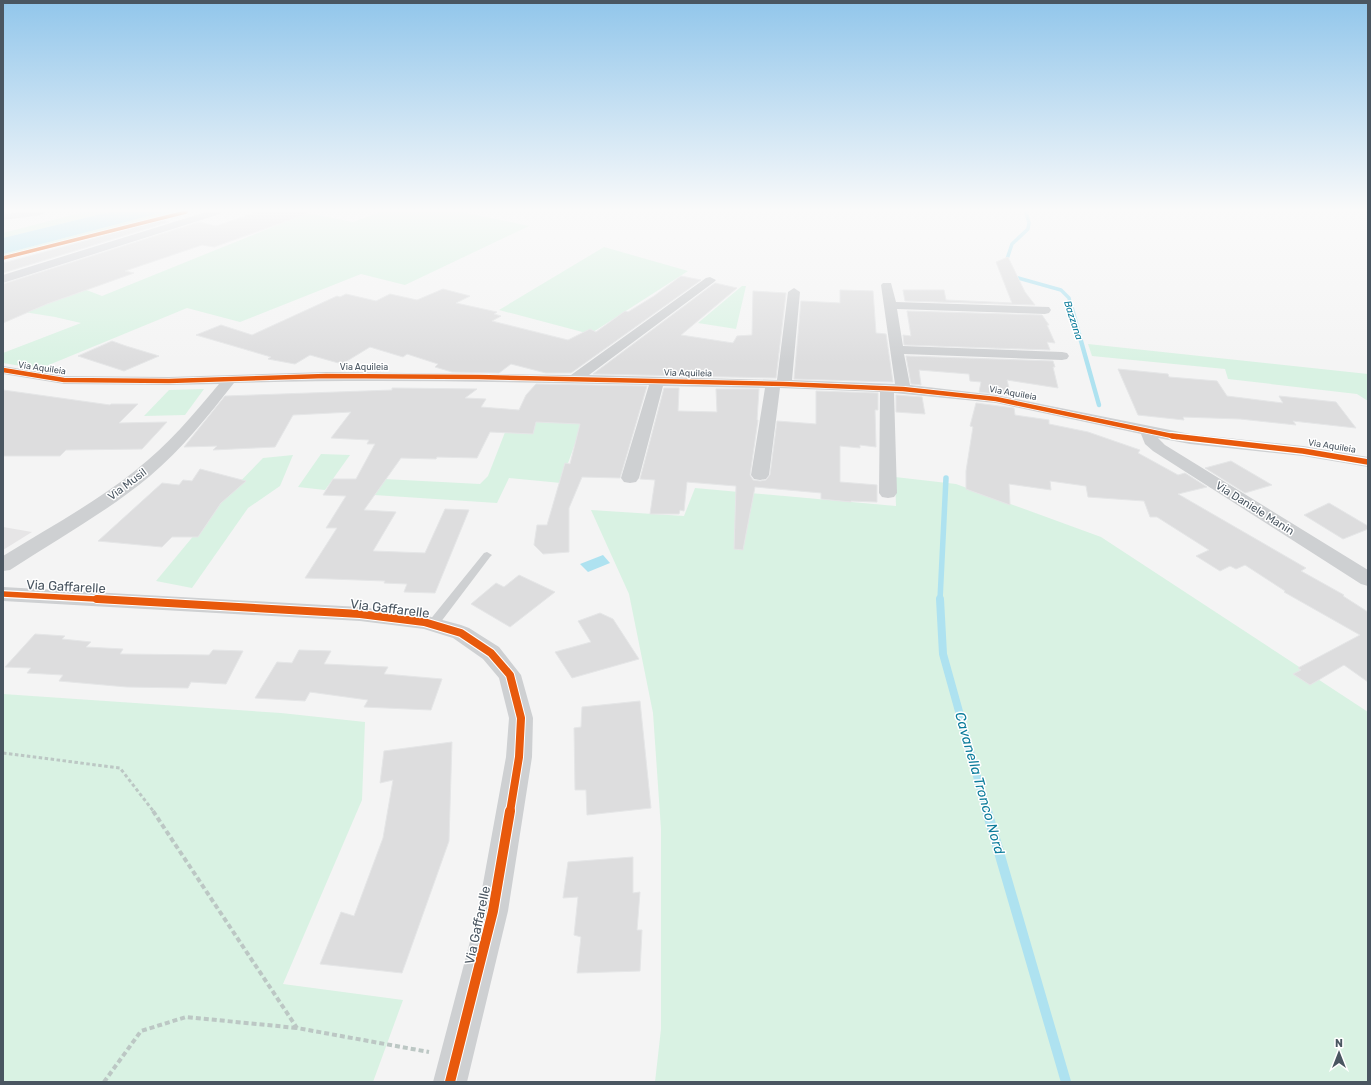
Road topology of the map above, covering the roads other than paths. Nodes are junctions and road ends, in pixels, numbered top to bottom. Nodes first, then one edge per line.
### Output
1 (55, 263) edge
2 (3, 279) edge
3 (710, 280) dead end
4 (887, 285) dead end
5 (794, 292) dead end
6 (890, 306) junction
7 (1045, 310) dead end
8 (897, 350) junction
9 (1062, 356) dead end
10 (3, 370) edge
11 (230, 379) junction
12 (573, 380) junction
13 (657, 381) junction
14 (779, 384) junction
15 (895, 389) junction
16 (1148, 431) junction
17 (1368, 462) edge
18 (760, 475) dead end
19 (630, 478) dead end
20 (888, 493) dead end
21 (487, 555) dead end
22 (3, 565) edge
23 (1368, 579) edge
24 (3, 594) edge
25 (433, 624) junction
26 (450, 1082) edge

1 - 2 main road
3 - 12 street
4 - 6 street
5 - 14 street
6 - 7 street
6 - 8 street
8 - 9 street
8 - 15 street
10 - 11 street, Via Aquileia
11 - 12 street, Via Aquileia
11 - 22 street, Via Musil
12 - 13 street, Via Aquileia
13 - 14 street, Via Aquileia
13 - 19 street
14 - 15 street, Via Aquileia
14 - 18 street
15 - 16 street, Via Aquileia
15 - 20 street
16 - 17 street, Via Aquileia
16 - 23 street, Via Daniele Manin
21 - 25 lane
24 - 25 street, Via Gaffarelle
25 - 26 street, Via Gaffarelle

